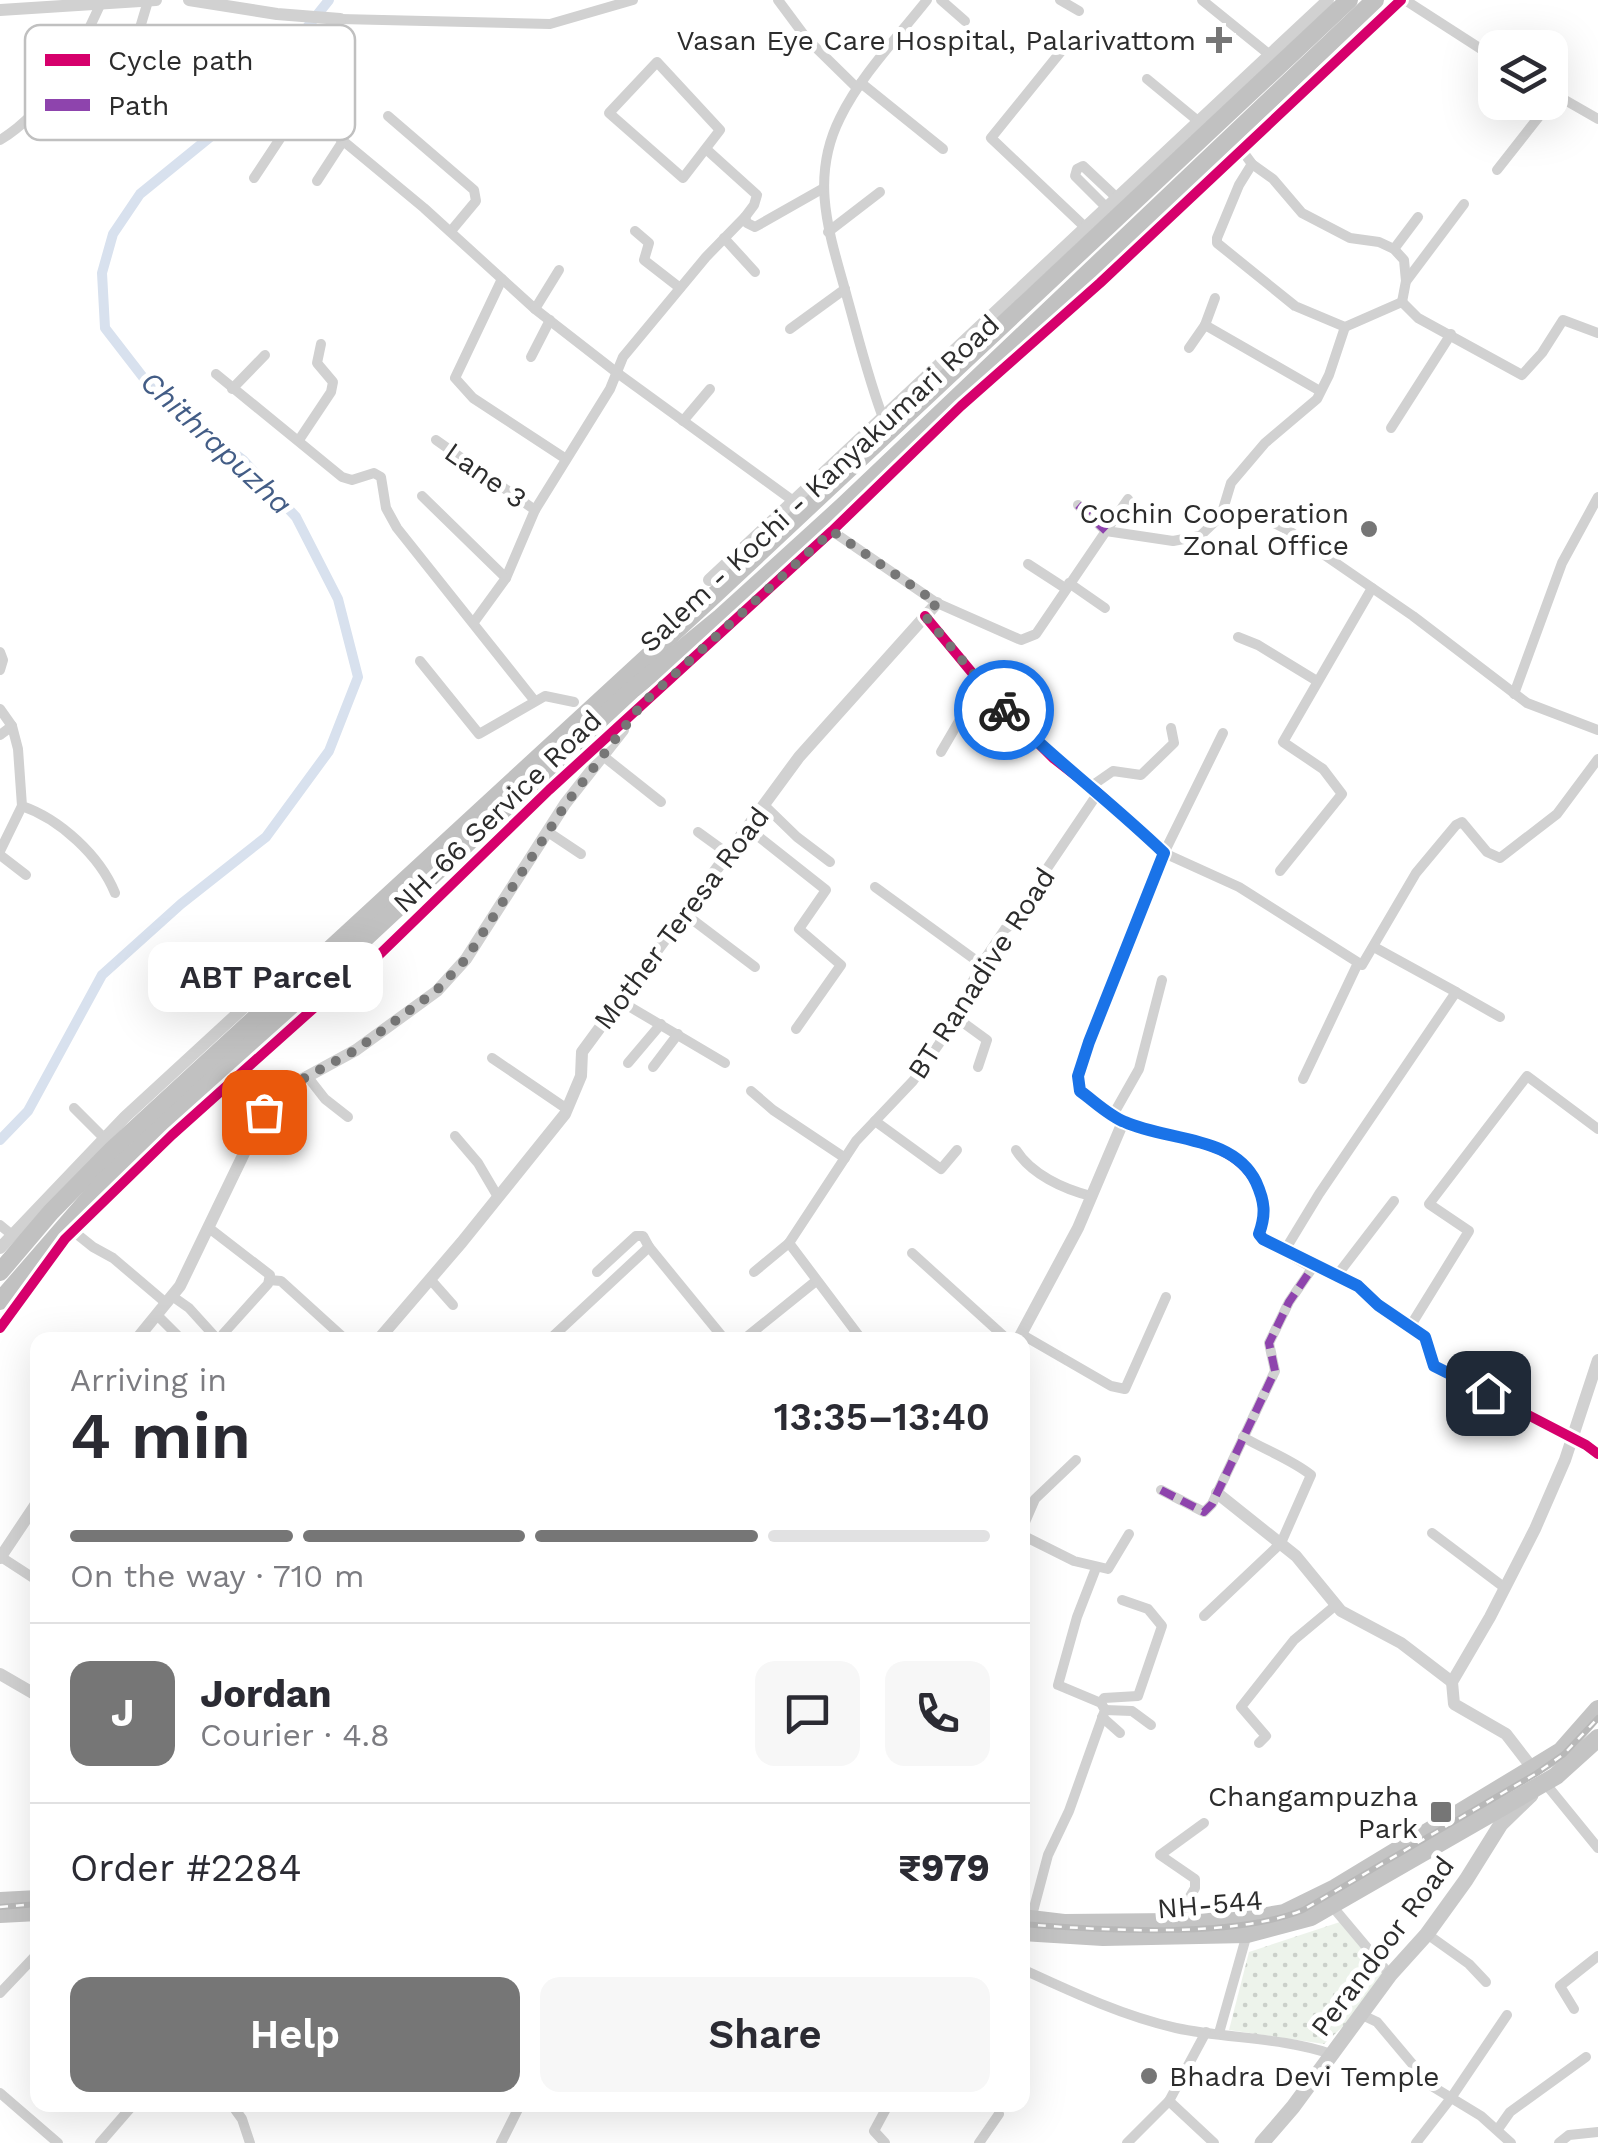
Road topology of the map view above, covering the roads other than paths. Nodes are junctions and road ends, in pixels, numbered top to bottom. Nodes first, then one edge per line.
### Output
1 (156, 0) edge
2 (189, 0) edge
3 (632, 0) edge
4 (778, 0) edge
5 (927, 0) edge
6 (941, 0) edge
7 (1060, 0) edge
8 (1202, 0) edge
9 (1328, 0) edge
10 (1349, 0) edge
11 (1375, 0) edge
12 (1403, 0) edge
13 (148, 1) edge
14 (100, 5) junction
15 (0, 10) edge
16 (1079, 12) dead end
17 (340, 19) joint
18 (965, 22) dead end
19 (91, 25) edge
20 (140, 25) edge
21 (1478, 47) edge
22 (1063, 49) dead end
23 (1270, 55) junction
24 (1147, 80) dead end
25 (859, 85) junction
26 (1568, 102) edge
27 (388, 116) dead end
28 (1533, 120) edge
29 (1598, 120) edge
30 (25, 121) edge
31 (1198, 121) junction
32 (0, 140) edge
33 (279, 140) edge
34 (343, 141) joint
35 (943, 148) dead end
36 (706, 149) junction
37 (1241, 149) junction
38 (1252, 164) junction
39 (1497, 170) dead end
40 (254, 178) dead end
41 (316, 181) dead end
42 (822, 189) junction
43 (880, 192) dead end
44 (1172, 204) junction
45 (1464, 204) dead end
46 (745, 217) junction
47 (1418, 218) dead end
48 (1086, 228) junction
49 (450, 231) junction
50 (635, 232) dead end
51 (828, 232) junction
52 (724, 238) junction
53 (1077, 246) junction
54 (1394, 249) junction
55 (558, 270) dead end
56 (755, 272) dead end
57 (502, 278) junction
58 (1406, 281) junction
59 (680, 288) junction
60 (845, 290) junction
61 (1215, 298) dead end
62 (1402, 302) junction
63 (536, 309) junction
64 (550, 320) junction
65 (1205, 324) junction
66 (1345, 327) junction
67 (790, 329) dead end
68 (1598, 333) edge
69 (1451, 334) junction
70 (992, 336) junction
71 (321, 344) dead end
72 (1190, 348) dead end
73 (1005, 351) junction
74 (264, 355) dead end
75 (531, 357) dead end
76 (616, 372) junction
77 (216, 374) dead end
78 (710, 389) dead end
79 (232, 390) junction
80 (1320, 392) junction
81 (961, 406) joint
82 (683, 422) junction
83 (886, 424) junction
84 (1392, 428) dead end
85 (299, 440) junction
86 (436, 440) dead end
87 (566, 459) junction
88 (422, 496) dead end
89 (1598, 498) edge
90 (1128, 499) dead end
91 (792, 500) junction
92 (1078, 506) dead end
93 (535, 510) junction
94 (1221, 516) junction
95 (1106, 530) junction
96 (832, 531) junction
97 (791, 560) junction
98 (1028, 564) dead end
99 (506, 578) junction
100 (714, 585) junction
101 (1067, 586) junction
102 (1372, 588) junction
103 (937, 603) junction
104 (1104, 608) dead end
105 (925, 616) junction
106 (474, 622) junction
107 (1238, 636) dead end
108 (0, 652) edge
109 (420, 661) dead end
110 (0, 670) edge
111 (1317, 681) junction
112 (1514, 694) junction
113 (993, 698) junction
114 (534, 700) junction
115 (574, 702) dead end
116 (642, 704) junction
117 (0, 709) edge
118 (12, 726) junction
119 (1171, 728) dead end
120 (1598, 730) edge
121 (1223, 733) dead end
122 (0, 735) edge
123 (941, 752) dead end
124 (604, 756) junction
125 (1598, 759) edge
126 (1094, 790) junction
127 (661, 802) dead end
128 (22, 806) junction
129 (765, 806) junction
130 (749, 828) junction
131 (548, 832) junction
132 (698, 832) dead end
133 (0, 853) edge
134 (726, 853) junction
135 (1164, 853) junction
136 (580, 854) dead end
137 (830, 862) dead end
138 (1280, 870) dead end
139 (26, 875) dead end
140 (876, 887) dead end
141 (115, 893) dead end
142 (685, 914) junction
143 (1374, 946) junction
144 (1358, 963) junction
145 (981, 964) junction
146 (755, 967) dead end
147 (294, 971) junction
148 (1162, 980) dead end
149 (1456, 992) junction
150 (620, 1001) junction
151 (954, 1016) junction
152 (1500, 1017) dead end
153 (661, 1024) junction
154 (796, 1029) dead end
155 (678, 1034) junction
156 (492, 1058) dead end
157 (628, 1063) dead end
158 (725, 1063) dead end
159 (653, 1067) dead end
160 (978, 1068) dead end
161 (308, 1076) junction
162 (1303, 1079) dead end
163 (751, 1091) dead end
164 (179, 1100) junction
165 (74, 1108) dead end
166 (566, 1110) junction
167 (348, 1117) dead end
168 (1118, 1118) junction
169 (875, 1121) junction
170 (1598, 1129) edge
171 (456, 1136) dead end
172 (104, 1138) junction
173 (957, 1150) dead end
174 (1016, 1150) dead end
175 (846, 1158) junction
176 (1091, 1196) junction
177 (498, 1197) junction
178 (1394, 1202) dead end
179 (209, 1228) junction
180 (6, 1229) edge
181 (73, 1231) junction
182 (788, 1244) junction
183 (649, 1247) junction
184 (0, 1248) edge
185 (1286, 1250) junction
186 (912, 1253) dead end
187 (1313, 1266) junction
188 (0, 1272) edge
189 (597, 1272) dead end
190 (754, 1272) dead end
191 (1338, 1274) junction
192 (430, 1279) junction
193 (269, 1280) junction
194 (816, 1281) junction
195 (1166, 1297) dead end
196 (0, 1300) edge
197 (453, 1304) dead end
198 (165, 1305) junction
199 (1411, 1325) junction
200 (0, 1328) edge
201 (143, 1332) edge
202 (178, 1332) edge
203 (215, 1332) edge
204 (224, 1332) edge
205 (337, 1332) edge
206 (385, 1332) edge
207 (558, 1332) edge
208 (718, 1332) edge
209 (753, 1332) edge
210 (856, 1332) edge
211 (1009, 1332) edge
212 (1019, 1332) edge
213 (1030, 1345) edge
214 (1598, 1360) edge
215 (1243, 1436) junction
216 (1572, 1439) junction
217 (1598, 1454) edge
218 (1076, 1460) dead end
219 (1161, 1490) dead end
220 (1218, 1492) junction
221 (1030, 1513) edge
222 (30, 1514) edge
223 (1432, 1533) dead end
224 (1128, 1534) dead end
225 (1030, 1538) edge
226 (1281, 1542) junction
227 (0, 1558) edge
228 (1096, 1568) junction
229 (30, 1576) edge
230 (1505, 1588) junction
231 (1122, 1600) dead end
232 (1336, 1605) junction
233 (1204, 1616) dead end
234 (0, 1674) edge
235 (1452, 1682) junction
236 (30, 1689) edge
237 (1598, 1709) edge
238 (1103, 1710) junction
239 (1151, 1726) dead end
240 (1120, 1733) dead end
241 (1598, 1738) edge
242 (1260, 1743) dead end
243 (1532, 1776) junction
244 (1204, 1824) dead end
245 (1598, 1848) edge
246 (30, 1896) edge
247 (0, 1898) edge
248 (1332, 1906) junction
249 (1030, 1908) edge
250 (30, 1910) edge
251 (0, 1912) edge
252 (1175, 1922) junction
253 (1030, 1923) edge
254 (1030, 1924) edge
255 (1246, 1934) junction
256 (1427, 1934) junction
257 (1598, 1956) edge
258 (30, 1961) edge
259 (1030, 1972) edge
260 (1390, 1975) junction
261 (1486, 1982) dead end
262 (0, 1993) edge
263 (1574, 2009) dead end
264 (1360, 2014) junction
265 (1507, 2015) dead end
266 (1206, 2032) junction
267 (1218, 2033) junction
268 (1331, 2054) junction
269 (1586, 2057) dead end
270 (0, 2092) edge
271 (1452, 2098) junction
272 (1169, 2101) junction
273 (128, 2112) edge
274 (237, 2112) edge
275 (516, 2112) edge
276 (884, 2112) edge
277 (999, 2114) dead end
278 (1498, 2129) junction
279 (1598, 2132) edge
280 (1264, 2142) edge
281 (58, 2143) edge
282 (100, 2143) edge
283 (250, 2143) edge
284 (500, 2143) edge
285 (885, 2143) edge
286 (979, 2143) edge
287 (1127, 2143) edge
288 (1214, 2143) edge
289 (1416, 2143) edge
290 (1510, 2143) edge
291 (1559, 2143) edge

1 - 13 street
2 - 17 street
3 - 17 street
4 - 25 street
5 - 25 street
6 - 18 street
7 - 16 street
8 - 23 street
9 - 23 street
10 - 53 highway, Salem - Kochi - Kanyakumari Road
11 - 44 highway, Salem - Kochi - Kanyakumari Road
12 - 21 street
12 - 37 street
13 - 14 street
13 - 20 street
14 - 15 street
14 - 19 street
22 - 48 street
23 - 31 street
24 - 31 street
25 - 35 street
25 - 42 street
26 - 29 street
27 - 49 street
28 - 39 street
30 - 32 street
31 - 48 street
33 - 40 street
34 - 41 street
34 - 49 street
36 - 36 street
36 - 46 street
37 - 38 street
37 - 44 street
38 - 54 street
38 - 66 street
42 - 46 street
42 - 51 street
43 - 51 street
44 - 73 highway, Salem - Kochi - Kanyakumari Road
44 - 81 street
45 - 58 street
46 - 52 street
47 - 54 street
48 - 53 street
49 - 57 street
50 - 59 street
51 - 60 street
52 - 56 street
52 - 59 street
53 - 70 highway, Salem - Kochi - Kanyakumari Road
53 - 83 street
54 - 58 street
55 - 63 street
57 - 63 street
57 - 87 street
58 - 62 street
59 - 76 street
60 - 67 street
60 - 83 street
61 - 65 street
62 - 66 street
62 - 69 street
63 - 64 street
64 - 75 street
64 - 76 street
65 - 72 street
65 - 80 street
66 - 80 street
68 - 69 street
69 - 84 street
70 - 73 highway
70 - 83 highway, Salem - Kochi - Kanyakumari Road
71 - 85 street
73 - 97 highway, Salem - Kochi - Kanyakumari Road
74 - 79 street
76 - 82 street
76 - 87 street
77 - 79 street
78 - 82 street
79 - 85 street
80 - 94 street
81 - 96 street
82 - 91 street
83 - 91 street
83 - 100 highway, Salem - Kochi - Kanyakumari Road
85 - 106 street
86 - 93 street, Lane 3
87 - 93 street
88 - 99 street
89 - 112 street
90 - 95 street
91 - 100 street
92 - 95 street
93 - 99 street
94 - 95 street
94 - 102 street
95 - 101 street
96 - 97 street
96 - 103 street
97 - 116 street
97 - 164 highway, Salem - Kochi - Kanyakumari Road
98 - 101 street
99 - 106 street
100 - 147 highway, Salem - Kochi - Kanyakumari Road
101 - 103 street
101 - 104 street
102 - 111 street
102 - 112 street
103 - 105 street, Mother Teresa Road
105 - 113 street
105 - 129 street, Mother Teresa Road
106 - 114 street
107 - 111 street
108 - 110 street
109 - 114 street
111 - 138 street
112 - 120 street
113 - 123 street
113 - 126 street
114 - 115 street
116 - 124 street
116 - 181 street, NH-66 Service Road
117 - 118 street
118 - 122 street
118 - 128 street
119 - 126 street
121 - 135 street
124 - 127 street
124 - 131 street
125 - 143 street
126 - 135 street
126 - 145 street, BT Ranadive Road
128 - 133 street
128 - 141 street
129 - 130 street, Mother Teresa Road
129 - 137 street
130 - 134 street, Mother Teresa Road
130 - 154 street
131 - 136 street
131 - 161 street
132 - 134 street
133 - 139 street
134 - 142 street, Mother Teresa Road
135 - 144 street
135 - 168 street
140 - 145 street
142 - 146 street
142 - 150 street, Mother Teresa Road
143 - 144 street
143 - 149 street
144 - 162 street
145 - 151 street, BT Ranadive Road
147 - 164 highway, Salem - Kochi - Kanyakumari Road
147 - 172 street
148 - 168 street
149 - 152 street
149 - 185 street
150 - 153 street
150 - 166 street, Mother Teresa Road
151 - 160 street
151 - 169 street, BT Ranadive Road
153 - 155 street
153 - 157 street
155 - 158 street
155 - 159 street
156 - 166 street
161 - 167 street
161 - 179 street
163 - 175 street
164 - 188 highway, Salem - Kochi - Kanyakumari Road
164 - 196 highway, Salem - Kochi - Kanyakumari Road
165 - 172 street
166 - 177 street, Mother Teresa Road
168 - 176 street
168 - 185 street
169 - 173 street
169 - 175 street, BT Ranadive Road
170 - 199 street
171 - 177 street
172 - 180 street
174 - 176 street
175 - 182 street, BT Ranadive Road
176 - 212 street
177 - 192 street, Mother Teresa Road
178 - 191 street
179 - 193 street
179 - 198 street
180 - 184 street
181 - 198 street
181 - 200 street, NH-66 Service Road
182 - 190 street, BT Ranadive Road
182 - 194 street
183 - 189 street
183 - 207 street
183 - 208 street
185 - 187 street
186 - 211 street
187 - 191 street
187 - 215 street
191 - 199 street
192 - 197 street
192 - 206 street, Mother Teresa Road
193 - 204 street
193 - 205 street
194 - 209 street
194 - 210 street
195 - 213 street
198 - 201 street
198 - 202 street
198 - 203 street
199 - 216 street
214 - 216 street
215 - 220 street
215 - 226 street
216 - 217 street
216 - 230 street
218 - 221 street
219 - 220 street
220 - 226 street
222 - 227 street
223 - 230 street
224 - 228 street
225 - 228 street
226 - 232 street
226 - 233 street
227 - 229 street
228 - 238 street
230 - 235 street
231 - 238 street
232 - 235 street
232 - 242 street
234 - 236 street
235 - 243 street
237 - 243 main road
238 - 239 street
238 - 240 street
238 - 249 street
241 - 243 main road
243 - 245 street
243 - 248 main road, NH-544
243 - 252 main road, NH-544
243 - 256 main road, Perandoor Road
244 - 252 street
246 - 247 main road
248 - 255 main road, NH-544
248 - 260 street
250 - 251 main road
252 - 253 main road, NH-544
254 - 255 main road, NH-544
255 - 267 street
256 - 260 main road, Perandoor Road
256 - 261 street
257 - 263 street
258 - 262 street
259 - 266 street
260 - 264 main road, Perandoor Road
264 - 268 main road, Perandoor Road
264 - 271 street
265 - 271 street
266 - 267 street
266 - 272 street
267 - 268 street
268 - 280 main road, Perandoor Road
269 - 278 street
270 - 281 street
271 - 278 street
271 - 289 street
272 - 287 street
272 - 288 street
273 - 282 street
274 - 283 street
275 - 284 street
276 - 285 street
277 - 286 street
278 - 290 street
279 - 291 street

